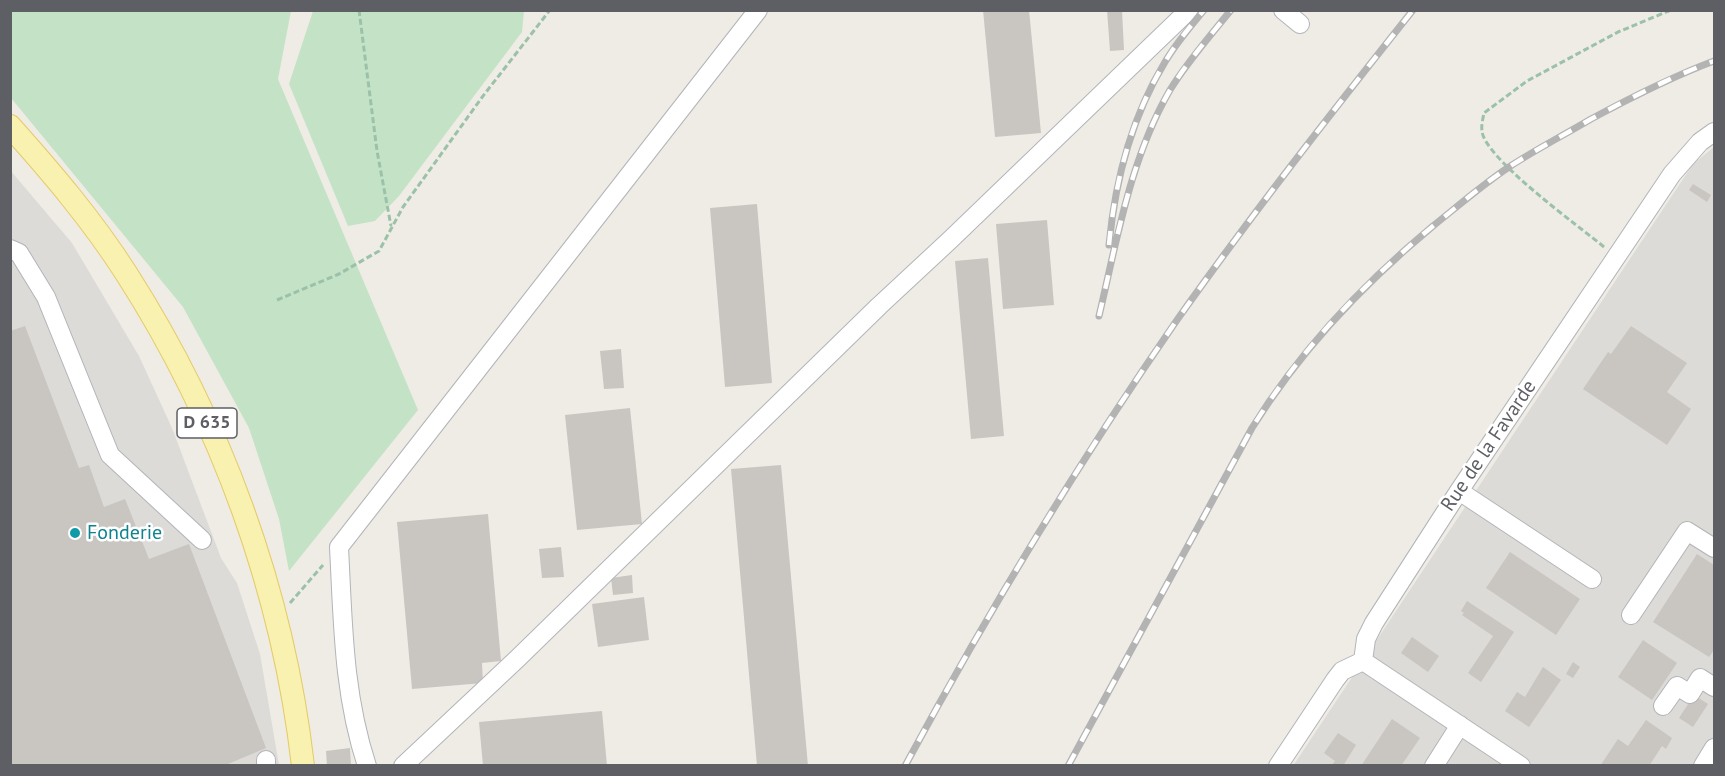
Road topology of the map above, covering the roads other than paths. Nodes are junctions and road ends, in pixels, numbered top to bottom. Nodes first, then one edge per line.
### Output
1 (758, 10) edge
2 (1189, 10) edge
3 (1283, 10) edge
4 (1300, 24) dead end
5 (10, 126) edge
6 (1714, 132) edge
7 (10, 249) edge
8 (1459, 491) junction
9 (202, 540) dead end
10 (1714, 548) edge
11 (1592, 579) dead end
12 (1631, 615) dead end
13 (1363, 661) junction
14 (1714, 687) edge
15 (1663, 706) dead end
16 (1460, 725) junction
17 (1714, 748) edge
18 (303, 765) edge
19 (367, 765) edge
20 (403, 765) edge
21 (1278, 765) edge
22 (1434, 765) edge
23 (1521, 765) edge
24 (1703, 765) edge

1 - 19 street
2 - 20 street
3 - 4 street
5 - 18 main road, D 635
6 - 8 street, Rue de la Favarde
7 - 9 street
8 - 11 street
8 - 13 street, Rue de la Favarde
10 - 12 street
13 - 16 street
13 - 21 street
14 - 15 street
16 - 22 street
16 - 23 street
17 - 24 street

